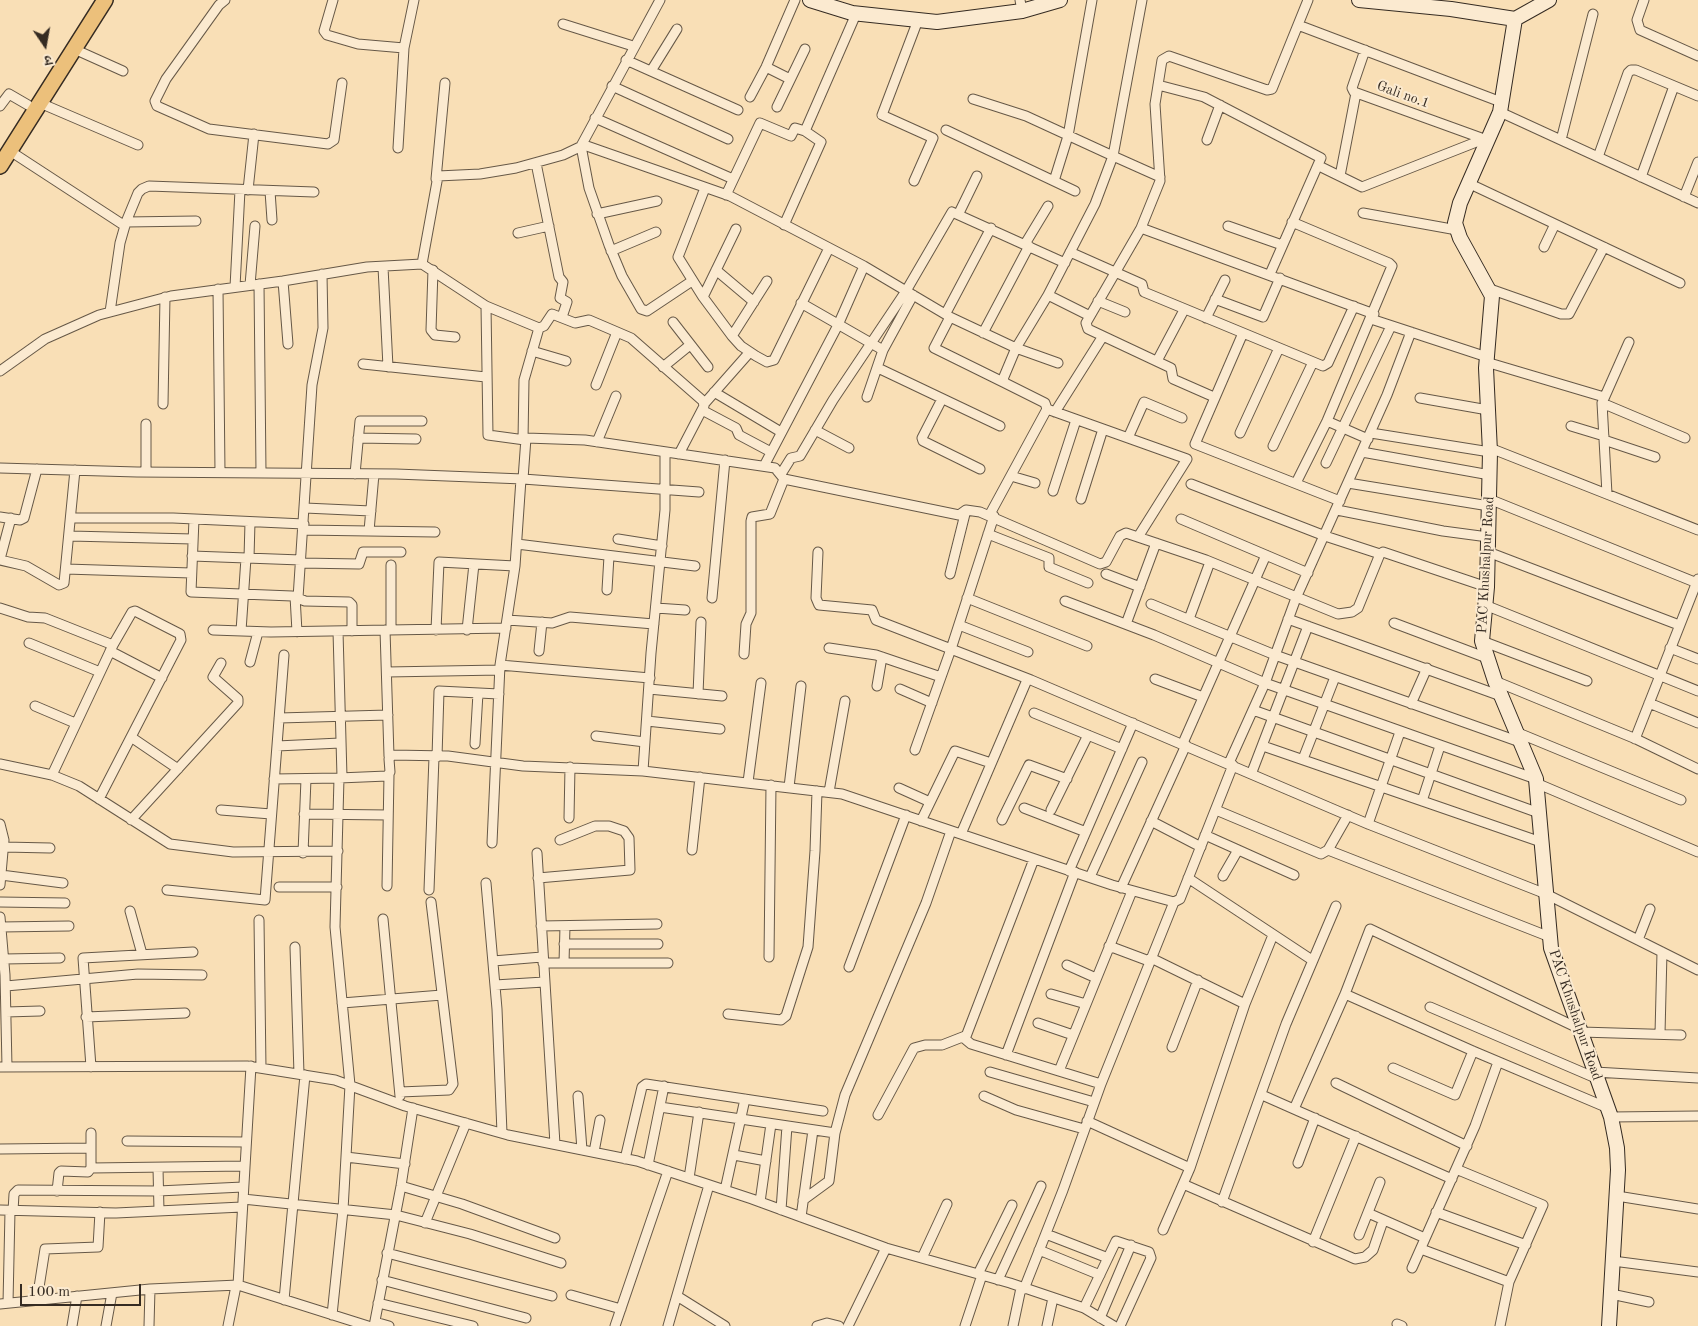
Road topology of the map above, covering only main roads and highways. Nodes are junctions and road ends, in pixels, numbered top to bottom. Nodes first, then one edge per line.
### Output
1 (94, 0) edge
2 (105, 0) edge
3 (812, 0) edge
4 (1060, 0) edge
5 (1359, 0) edge
6 (1549, 0) edge
7 (1021, 5) edge
8 (1514, 20) junction
9 (34, 104) junction
10 (5, 149) edge
11 (0, 166) edge
12 (1609, 1326) edge

1 - 9 main road
2 - 9 main road
3 - 7 main road
4 - 7 main road
5 - 8 main road
6 - 8 main road
8 - 12 main road, PAC Khushalpur Road
9 - 10 main road
10 - 11 main road

